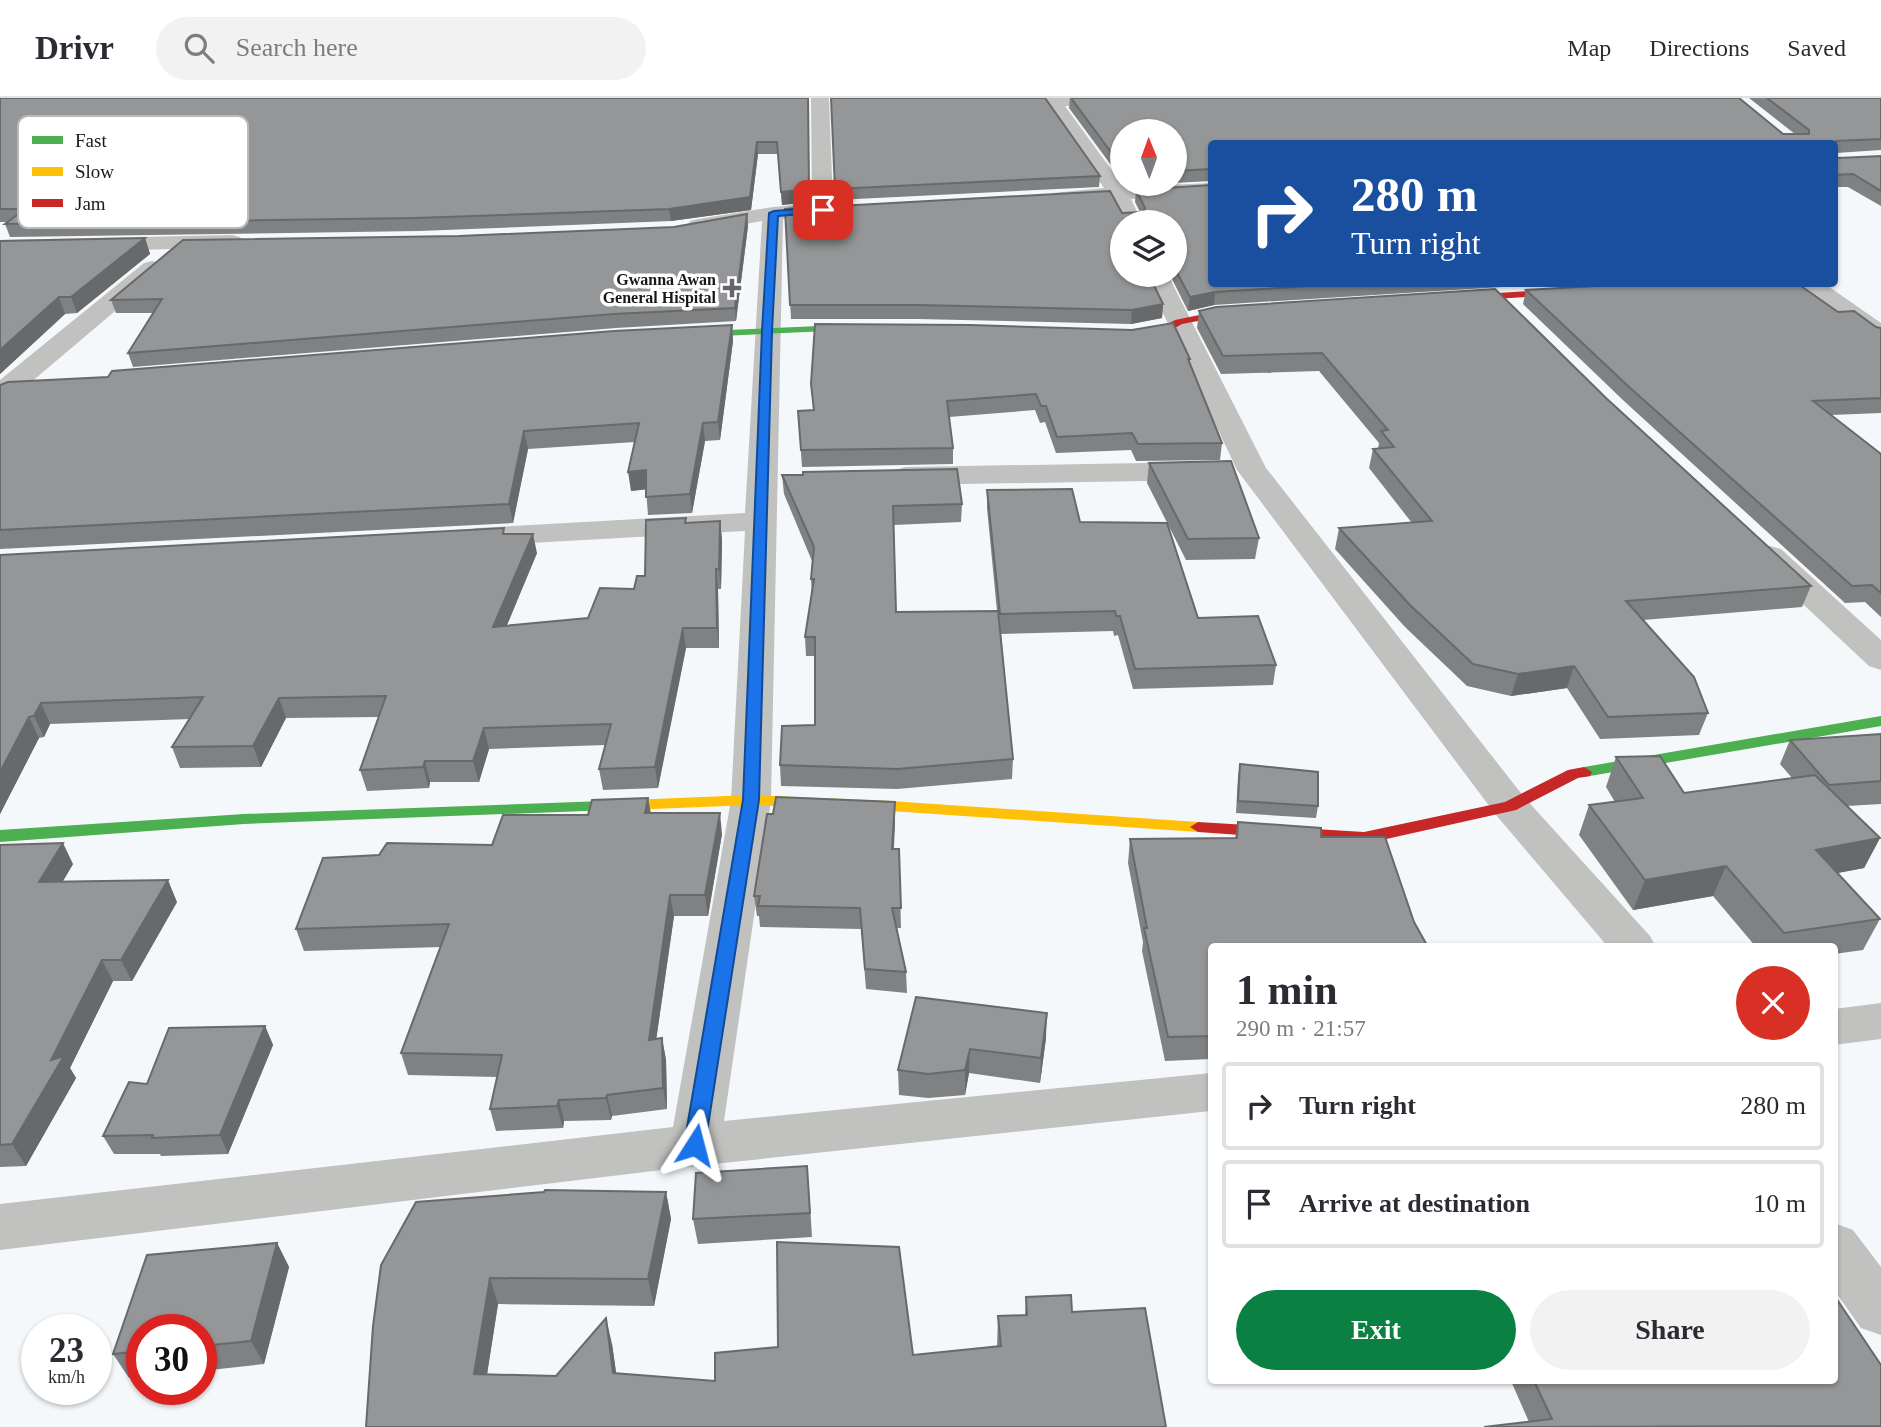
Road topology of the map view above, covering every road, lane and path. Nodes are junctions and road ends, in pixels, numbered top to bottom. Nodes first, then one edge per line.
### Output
1 (820, 98) edge
2 (826, 98) edge
3 (839, 98) edge
4 (972, 100) edge
5 (1052, 101) junction
6 (1135, 101) edge
7 (1110, 183) edge
8 (1208, 188) edge
9 (1187, 190) edge
10 (1110, 194) edge
11 (1037, 198) edge
12 (863, 208) edge
13 (823, 210) junction
14 (774, 213) junction
15 (675, 230) edge
16 (183, 242) junction
17 (253, 242) edge
18 (0, 247) edge
19 (1162, 287) edge
20 (1636, 287) edge
21 (1814, 287) edge
22 (1497, 296) junction
23 (1430, 300) edge
24 (1268, 311) edge
25 (1179, 322) junction
26 (1526, 324) edge
27 (886, 327) edge
28 (767, 331) junction
29 (1105, 334) edge
30 (1881, 334) edge
31 (662, 335) edge
32 (37, 383) edge
33 (3, 387) edge
34 (1252, 470) junction
35 (875, 477) edge
36 (762, 521) junction
37 (443, 538) edge
38 (1752, 539) edge
39 (1881, 659) edge
40 (1881, 721) edge
41 (751, 800) junction
42 (1510, 806) junction
43 (0, 836) edge
44 (1630, 943) edge
45 (1881, 1021) edge
46 (1838, 1026) edge
47 (1208, 1092) edge
48 (695, 1145) junction
49 (0, 1227) edge
50 (1838, 1252) edge
51 (1881, 1310) edge

1 - 13 street
2 - 3 street
4 - 5 street
5 - 6 street
5 - 7 street
8 - 9 street
10 - 11 street
12 - 13 street
13 - 14 street
14 - 15 street
14 - 28 street
16 - 17 street
16 - 18 street
16 - 33 street
19 - 25 street
20 - 22 street
21 - 30 street
22 - 23 street
22 - 26 street
24 - 25 street
25 - 29 street
25 - 34 street
27 - 28 street
28 - 31 street
28 - 36 street
32 - 33 street
34 - 35 street
34 - 42 street
36 - 37 street
36 - 41 street
38 - 39 street
40 - 42 street
41 - 42 street
41 - 43 street
41 - 48 street
42 - 44 street
45 - 46 street
47 - 48 street
48 - 49 street
50 - 51 street

